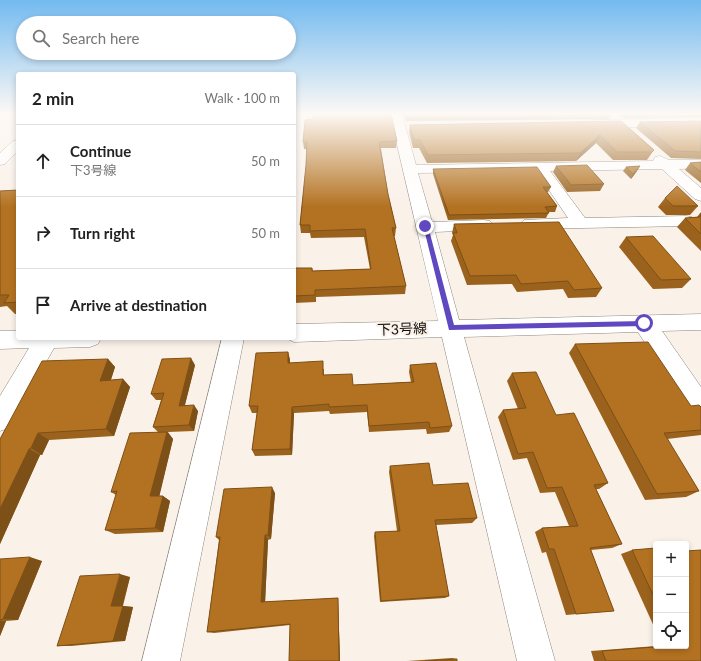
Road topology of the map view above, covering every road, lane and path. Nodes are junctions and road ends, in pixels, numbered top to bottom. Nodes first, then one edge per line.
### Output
1 (407, 145) edge
2 (16, 146) edge
3 (649, 149) edge
4 (0, 161) edge
5 (701, 164) edge
6 (666, 165) junction
7 (541, 168) junction
8 (410, 169) junction
9 (701, 196) edge
10 (686, 221) edge
11 (580, 223) junction
12 (425, 226) junction
13 (701, 322) edge
14 (644, 323) junction
15 (451, 328) junction
16 (296, 332) edge
17 (0, 340) edge
18 (16, 340) edge
19 (54, 340) edge
20 (232, 340) edge
21 (701, 408) edge
22 (0, 419) edge
23 (161, 661) edge
24 (536, 661) edge

1 - 8 street
2 - 4 street
3 - 6 street
5 - 6 street
6 - 7 street
6 - 9 street
7 - 8 street
7 - 11 street
8 - 12 street
10 - 11 street
11 - 12 street
12 - 15 street
13 - 14 street, 下3号線
14 - 15 street, 下3号線
14 - 21 street
15 - 16 street, 下3号線
15 - 24 street
17 - 18 street
19 - 22 street
20 - 23 street

